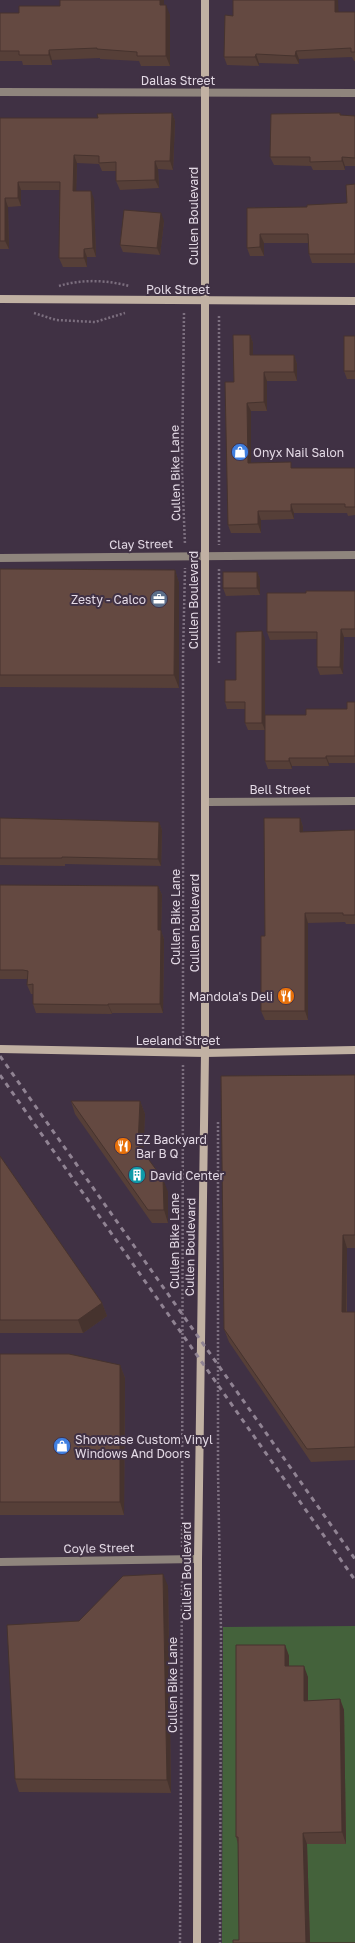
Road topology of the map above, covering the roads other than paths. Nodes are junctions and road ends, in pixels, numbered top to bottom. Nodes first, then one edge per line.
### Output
1 (205, 0) edge
2 (0, 92) edge
3 (204, 93) junction
4 (355, 93) edge
5 (0, 299) edge
6 (205, 301) junction
7 (355, 301) edge
8 (205, 555) junction
9 (355, 555) edge
10 (0, 558) edge
11 (355, 801) edge
12 (206, 802) junction
13 (0, 1048) edge
14 (355, 1050) edge
15 (205, 1053) junction
16 (198, 1559) junction
17 (0, 1562) edge
18 (197, 1943) edge

1 - 3 street, Cullen Boulevard
2 - 3 street, Dallas Street
3 - 4 street, Dallas Street
3 - 6 street, Cullen Boulevard
5 - 6 street, Polk Street
6 - 7 street, Polk Street
6 - 8 street, Cullen Boulevard
8 - 9 street, Clay Street
8 - 10 street, Clay Street
8 - 12 street, Cullen Boulevard
11 - 12 street, Bell Street
12 - 15 street, Cullen Boulevard
13 - 15 street, Leeland Street
14 - 15 street, Leeland Street
15 - 16 street, Cullen Boulevard
16 - 17 street, Coyle Street
16 - 18 street, Cullen Boulevard

